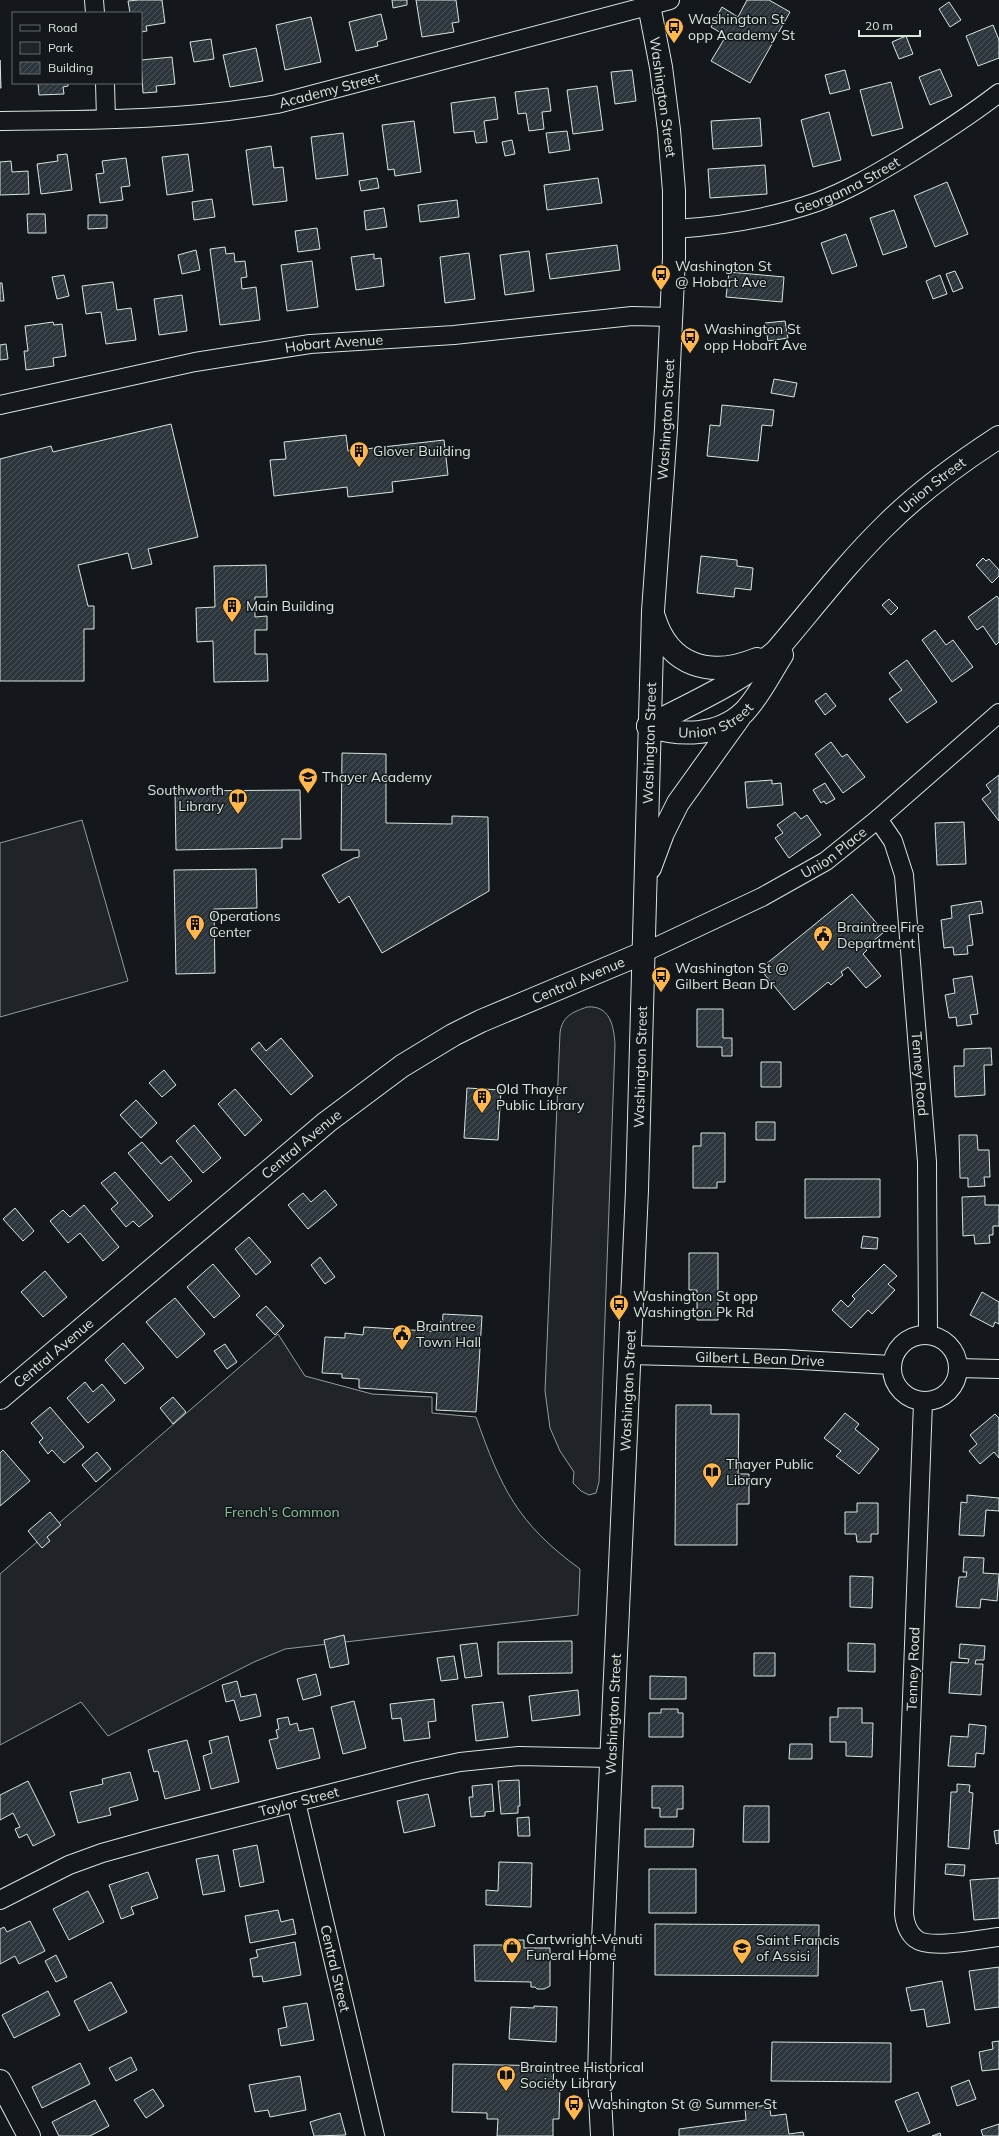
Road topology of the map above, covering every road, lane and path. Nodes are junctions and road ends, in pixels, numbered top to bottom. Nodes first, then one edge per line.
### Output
1 (94, 0) edge
2 (670, 0) edge
3 (649, 3) edge
4 (96, 12) edge
5 (105, 84) edge
6 (999, 93) edge
7 (106, 119) junction
8 (0, 121) edge
9 (675, 229) junction
10 (672, 317) junction
11 (0, 404) edge
12 (999, 437) edge
13 (653, 611) junction
14 (808, 613) junction
15 (745, 711) junction
16 (999, 713) edge
17 (648, 726) junction
18 (878, 819) junction
19 (644, 884) junction
20 (643, 953) junction
21 (928, 1335) junction
22 (629, 1355) junction
23 (891, 1365) junction
24 (958, 1368) junction
25 (999, 1368) edge
26 (0, 1398) edge
27 (923, 1402) junction
28 (611, 1758) junction
29 (296, 1802) junction
30 (0, 1900) edge
31 (999, 1937) edge
32 (0, 2081) edge
33 (29, 2136) edge
34 (375, 2136) edge
35 (602, 2136) edge

1 - 4 street
2 - 3 street, Academy Street
3 - 7 street, Academy Street
3 - 9 main road, Washington Street
5 - 7 street
6 - 9 street, Georganna Street
7 - 8 street, Academy Street
9 - 10 main road, Washington Street
10 - 11 street, Hobart Avenue
10 - 13 main road, Washington Street
12 - 14 main road, Union Street
13 - 14 main road
13 - 17 main road, Washington Street
14 - 15 main road, Union Street
14 - 17 main road, Union Street
15 - 17 main road, Union Street
15 - 19 main road
16 - 18 street, Union Place
17 - 19 main road, Washington Street
18 - 20 street, Union Place
18 - 21 street, Tenney Road
19 - 20 main road, Washington Street
20 - 22 main road, Washington Street
20 - 26 main road, Central Avenue
21 - 23 street
21 - 24 street
22 - 23 street, Gilbert L Bean Drive
22 - 28 main road, Washington Street
23 - 27 street
24 - 25 street
24 - 27 street
27 - 31 street, Tenney Road
28 - 29 street, Taylor Street
28 - 35 main road, Washington Street
29 - 30 street, Taylor Street
29 - 34 street, Central Street
32 - 33 main road

